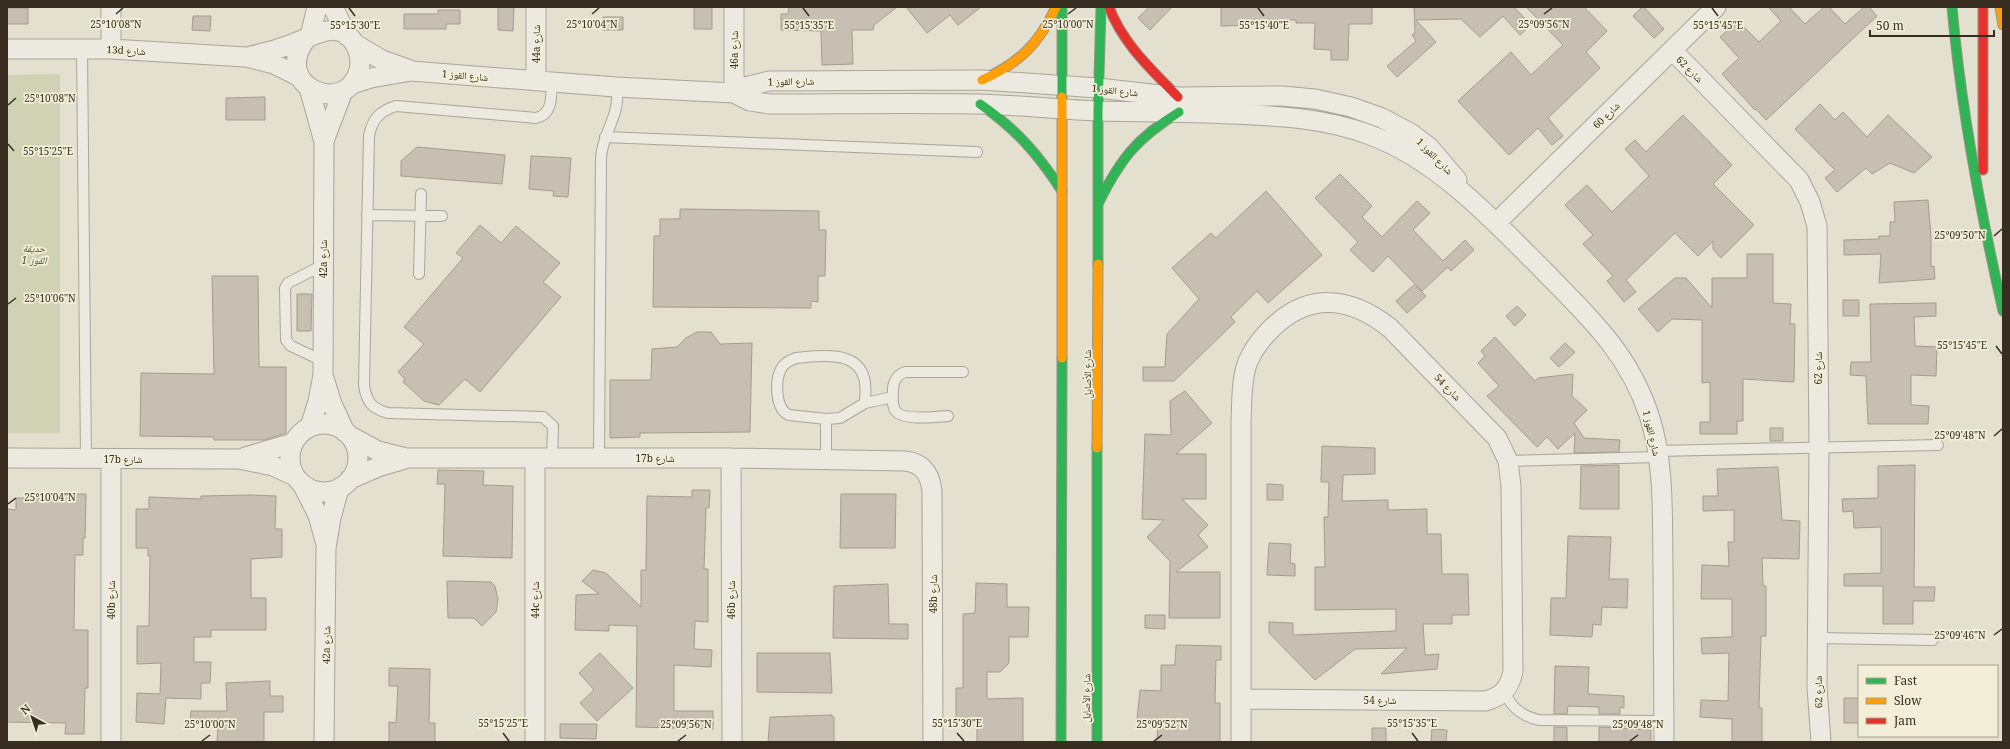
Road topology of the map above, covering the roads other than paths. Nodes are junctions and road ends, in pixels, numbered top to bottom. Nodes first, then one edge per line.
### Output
1 (111, 7) edge
2 (317, 7) edge
3 (333, 7) edge
4 (536, 7) edge
5 (734, 7) edge
6 (1056, 7) edge
7 (1062, 7) edge
8 (1101, 7) edge
9 (1109, 7) edge
10 (1716, 7) edge
11 (1952, 7) edge
12 (1983, 7) edge
13 (2000, 7) edge
14 (2003, 25) edge
15 (308, 37) junction
16 (351, 40) junction
17 (7, 49) edge
18 (82, 49) junction
19 (111, 49) junction
20 (1672, 50) junction
21 (246, 57) junction
22 (411, 71) junction
23 (982, 80) junction
24 (544, 82) junction
25 (304, 83) junction
26 (1062, 86) junction
27 (347, 87) junction
28 (616, 87) junction
29 (1098, 88) junction
30 (734, 93) junction
31 (980, 104) junction
32 (1178, 104) junction
33 (1062, 109) junction
34 (1098, 111) junction
35 (605, 137) junction
36 (324, 142) junction
37 (976, 152) dead end
38 (1062, 191) junction
39 (421, 194) dead end
40 (1097, 207) junction
41 (1980, 212) junction
42 (367, 215) junction
43 (421, 216) junction
44 (442, 216) dead end
45 (1496, 223) junction
46 (323, 265) junction
47 (419, 274) dead end
48 (2003, 311) edge
49 (323, 368) junction
50 (963, 372) dead end
51 (893, 397) junction
52 (865, 403) junction
53 (948, 416) dead end
54 (826, 419) junction
55 (310, 427) junction
56 (348, 434) junction
57 (293, 443) junction
58 (1938, 445) dead end
59 (1819, 447) junction
60 (1658, 454) junction
61 (7, 458) edge
62 (406, 458) junction
63 (599, 458) junction
64 (731, 458) junction
65 (86, 459) junction
66 (111, 459) junction
67 (239, 459) junction
68 (544, 459) junction
69 (826, 460) junction
70 (905, 461) joint
71 (1508, 461) junction
72 (298, 480) junction
73 (345, 484) junction
74 (326, 548) junction
75 (1818, 638) junction
76 (1933, 640) dead end
77 (1505, 692) junction
78 (1241, 699) junction
79 (1664, 720) junction
80 (111, 742) edge
81 (324, 742) edge
82 (535, 742) edge
83 (732, 742) edge
84 (933, 742) edge
85 (1061, 742) edge
86 (1097, 742) edge
87 (1241, 742) edge
88 (1664, 742) edge
89 (1821, 742) edge

1 - 19 street
2 - 15 street
3 - 16 street
4 - 24 street, 44a شارع
5 - 30 street, 46a شارع
6 - 23 main road
7 - 26 main road
8 - 29 main road, شارع الأصايل
9 - 32 main road
10 - 20 street, شارع 60
11 - 41 main road
12 - 41 main road
13 - 14 main road
15 - 16 street
15 - 21 street, 13d شارع
15 - 25 street
16 - 22 street, شارع القوز 1
16 - 27 street
17 - 18 street, 13d شارع
18 - 19 street, 13d شارع
18 - 65 lane
19 - 21 street, 13d شارع
20 - 45 street, شارع 60
20 - 59 street, شارع 62
21 - 25 street, 13d شارع
22 - 24 street, شارع القوز 1
22 - 27 street, شارع القوز 1
23 - 26 street, شارع القوز 1
23 - 30 street, شارع القوز 1
24 - 28 street, شارع القوز 1
24 - 42 lane
25 - 27 street
25 - 36 street, 42a شارع
26 - 29 street, شارع القوز 1
26 - 33 main road
27 - 36 street, 42a شارع
28 - 30 street, شارع القوز 1
28 - 35 lane
29 - 32 street, شارع القوز 1
29 - 34 main road, شارع الأصايل
30 - 31 street, شارع القوز 1
31 - 33 street, شارع القوز 1
31 - 38 main road
32 - 34 street, شارع القوز 1
32 - 40 main road
32 - 45 street, شارع القوز 1
33 - 34 street, شارع القوز 1
33 - 38 main road
34 - 40 main road, شارع الأصايل
35 - 37 lane
35 - 63 lane
36 - 46 street, 42a شارع
38 - 85 main road
39 - 43 lane
40 - 86 main road, شارع الأصايل
41 - 48 main road
42 - 43 lane
42 - 68 lane
43 - 44 lane
43 - 47 lane
45 - 60 street, شارع القوز 1
46 - 49 street, 42a شارع
46 - 49 lane
49 - 55 street, 42a شارع
49 - 56 street, 42a شارع
50 - 51 lane
51 - 52 lane
51 - 53 lane
52 - 54 lane
52 - 54 lane
54 - 69 lane
55 - 56 street
55 - 57 street
56 - 62 street, 17b شارع
56 - 73 street
57 - 67 street, 17b شارع
57 - 72 street
58 - 59 lane
59 - 60 lane
59 - 75 street, شارع 62
60 - 71 lane
60 - 79 street, شارع القوز 1
61 - 65 street, 17b شارع
62 - 68 street, 17b شارع
62 - 73 street, 17b شارع
63 - 64 street, 17b شارع
63 - 68 street, 17b شارع
64 - 69 street, 17b شارع
64 - 83 street, 46b شارع
65 - 66 street, 17b شارع
66 - 67 street, 17b شارع
66 - 80 street, 40b شارع
67 - 72 street, 17b شارع
68 - 82 street, 44c شارع
69 - 70 street, 17b شارع
70 - 84 street, 48b شارع
71 - 77 street, شارع 54
71 - 78 street, شارع 54
72 - 73 street
72 - 74 street, 42a شارع
73 - 74 street, 42a شارع
74 - 81 street, 42a شارع
75 - 76 lane
75 - 89 street, شارع 62
77 - 78 street, شارع 54
77 - 79 lane
78 - 87 street, شارع 54
79 - 88 street, شارع القوز 1

